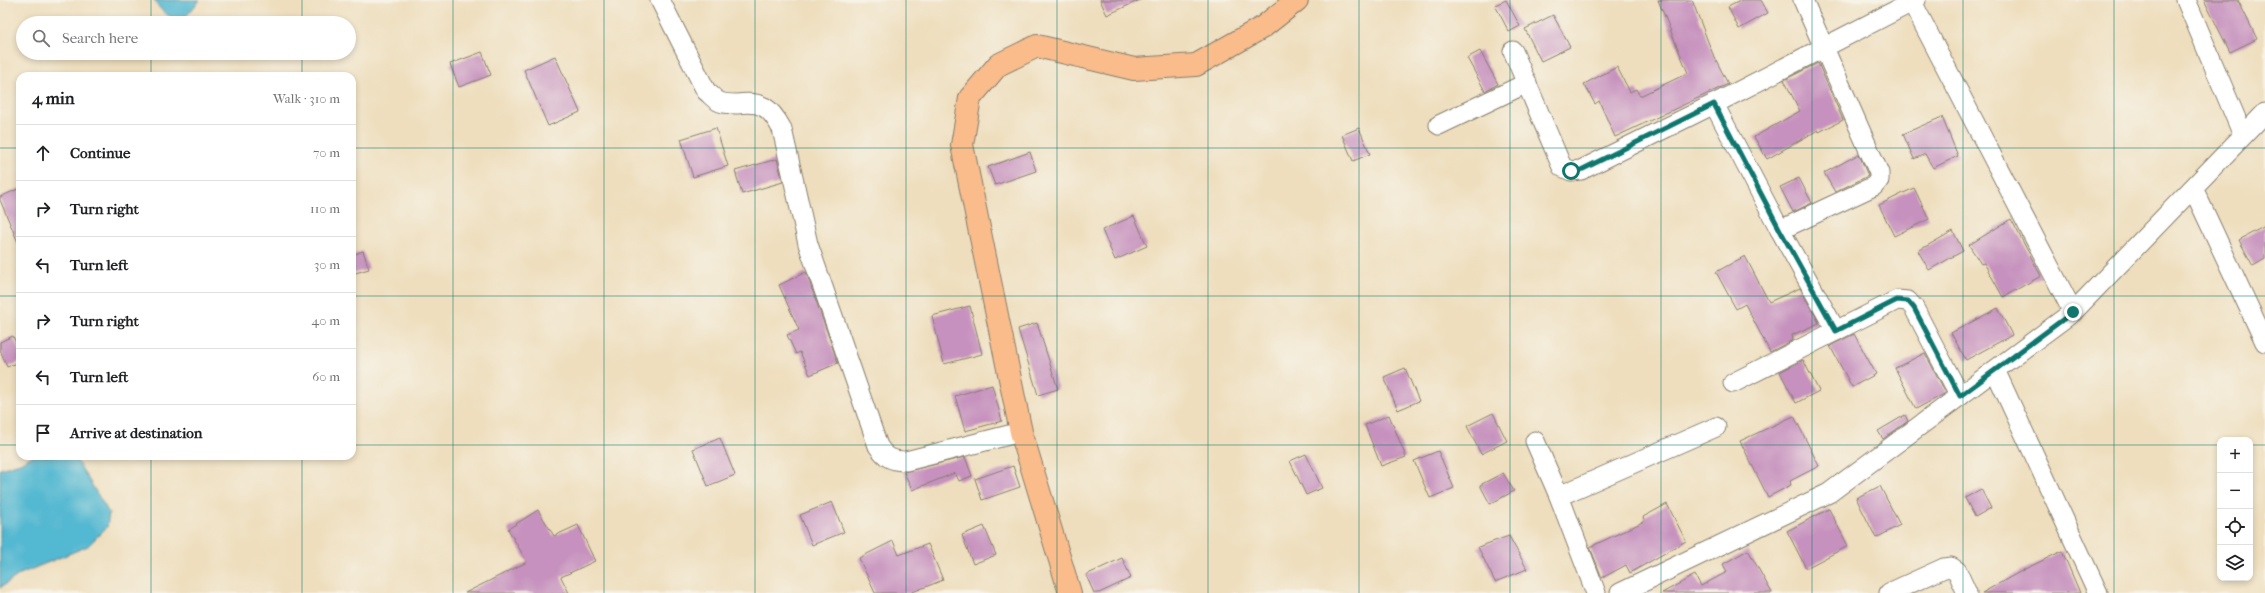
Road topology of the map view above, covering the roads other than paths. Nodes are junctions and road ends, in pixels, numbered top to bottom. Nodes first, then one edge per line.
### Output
1 (660, 0) edge
2 (1297, 0) edge
3 (1803, 0) edge
4 (2186, 0) edge
5 (1913, 1) edge
6 (1825, 47) junction
7 (1513, 51) dead end
8 (1527, 83) junction
9 (1714, 104) junction
10 (2265, 113) edge
11 (1440, 125) dead end
12 (2243, 135) junction
13 (2192, 188) junction
14 (1780, 230) junction
15 (2073, 312) junction
16 (1836, 331) junction
17 (2265, 342) edge
18 (1995, 370) junction
19 (1732, 383) dead end
20 (1960, 396) junction
21 (1716, 427) dead end
22 (1021, 432) junction
23 (1535, 441) dead end
24 (1560, 496) junction
25 (1070, 593) edge
26 (1596, 593) edge
27 (1620, 593) edge
28 (1889, 593) edge
29 (1967, 593) edge
30 (2098, 593) edge

1 - 22 street
2 - 22 main road
3 - 6 street
4 - 12 street
5 - 6 street
5 - 15 street
6 - 9 street
6 - 14 street
7 - 8 street
8 - 9 street
8 - 11 street
9 - 14 street
10 - 12 street
12 - 13 street
13 - 15 street
13 - 17 street
14 - 16 street
15 - 18 street
16 - 19 street
16 - 20 street
18 - 20 street
18 - 30 street
20 - 27 street
21 - 24 street
22 - 25 main road
23 - 24 street
24 - 26 street
28 - 29 street

